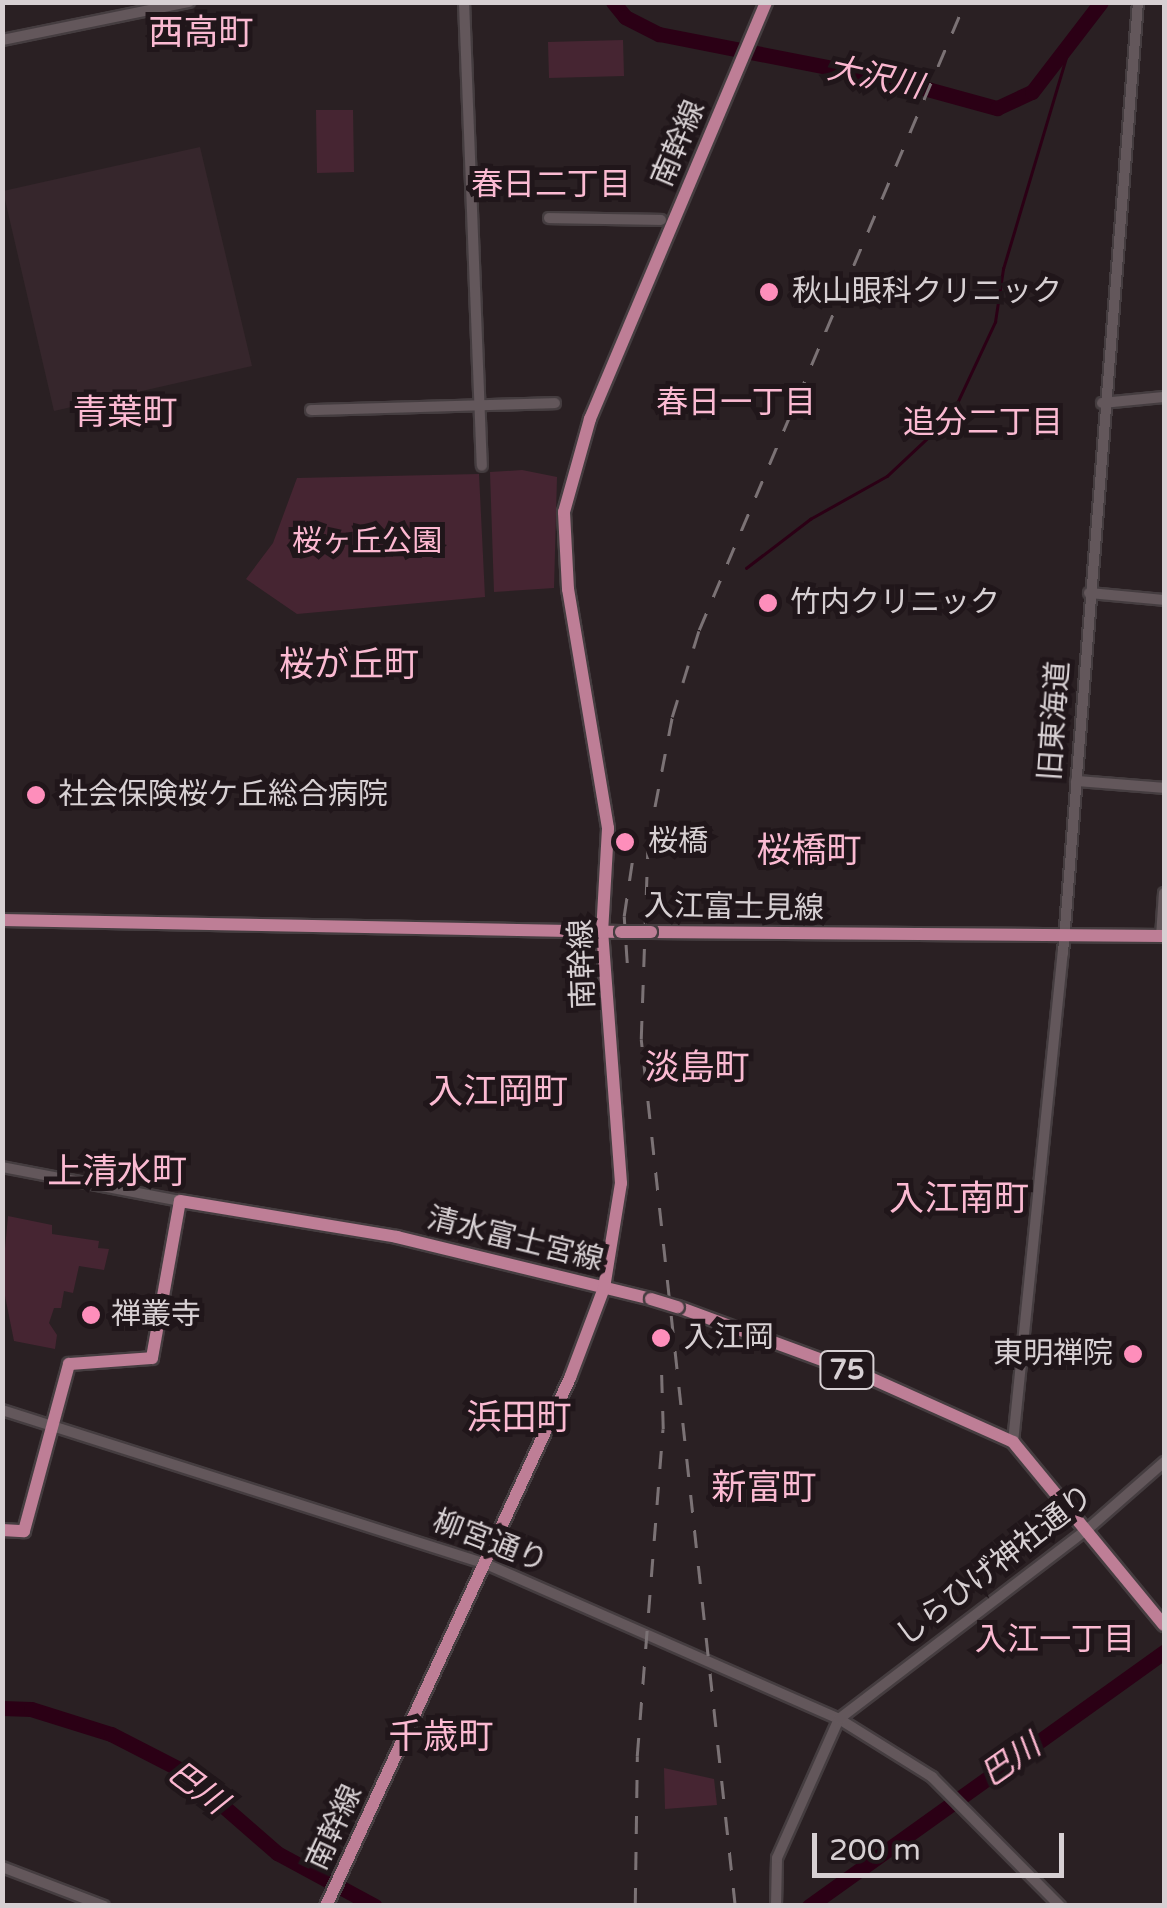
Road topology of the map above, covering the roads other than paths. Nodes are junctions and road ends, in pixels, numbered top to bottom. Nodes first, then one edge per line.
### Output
1 (189, 2) edge
2 (464, 2) edge
3 (766, 2) edge
4 (1138, 2) edge
5 (2, 40) edge
6 (549, 218) dead end
7 (660, 220) dead end
8 (1164, 397) edge
9 (555, 403) dead end
10 (1102, 403) junction
11 (478, 405) junction
12 (311, 410) dead end
13 (482, 466) dead end
14 (1088, 593) junction
15 (1164, 600) edge
16 (1076, 781) junction
17 (1164, 788) edge
18 (1164, 893) edge
19 (2, 920) edge
20 (602, 932) junction
21 (1163, 936) edge
22 (1064, 937) junction
23 (2, 1166) edge
24 (180, 1202) junction
25 (604, 1288) junction
26 (2, 1410) edge
27 (56, 1427) junction
28 (1013, 1442) junction
29 (1164, 1462) edge
30 (1089, 1528) junction
31 (2, 1530) edge
32 (486, 1564) junction
33 (1161, 1622) edge
34 (839, 1719) junction
35 (2, 1867) edge
36 (104, 1906) edge
37 (326, 1906) edge
38 (776, 1906) edge
39 (1060, 1906) edge

1 - 5 street
2 - 11 street
3 - 20 main road, 南幹線
4 - 10 street, 旧東海道
6 - 7 street
8 - 10 street
9 - 11 street
10 - 14 street, 旧東海道
11 - 12 street
11 - 13 street
14 - 15 street
14 - 16 street, 旧東海道
16 - 17 street
16 - 22 street, 旧東海道
18 - 21 street
19 - 20 main road, 入江富士見線
20 - 22 main road, 入江富士見線, bridge
20 - 25 main road, 南幹線
21 - 22 main road, 入江富士見線
22 - 28 street, 旧東海道
23 - 24 street
24 - 25 main road, 清水富士宮線 / 75
24 - 27 main road
25 - 28 main road, 清水富士宮線 / 75, bridge
25 - 32 main road, 南幹線
26 - 27 street, 柳宮通り
27 - 31 main road
27 - 32 street, 柳宮通り
28 - 30 main road, 清水富士宮線 / 75
29 - 30 street, しらひげ神社通り
30 - 33 main road, 清水富士宮線 / 75
30 - 34 street, しらひげ神社通り
32 - 34 street, 柳宮通り
32 - 37 main road, 南幹線
34 - 38 street
34 - 39 street, 柳宮通り
35 - 36 street

